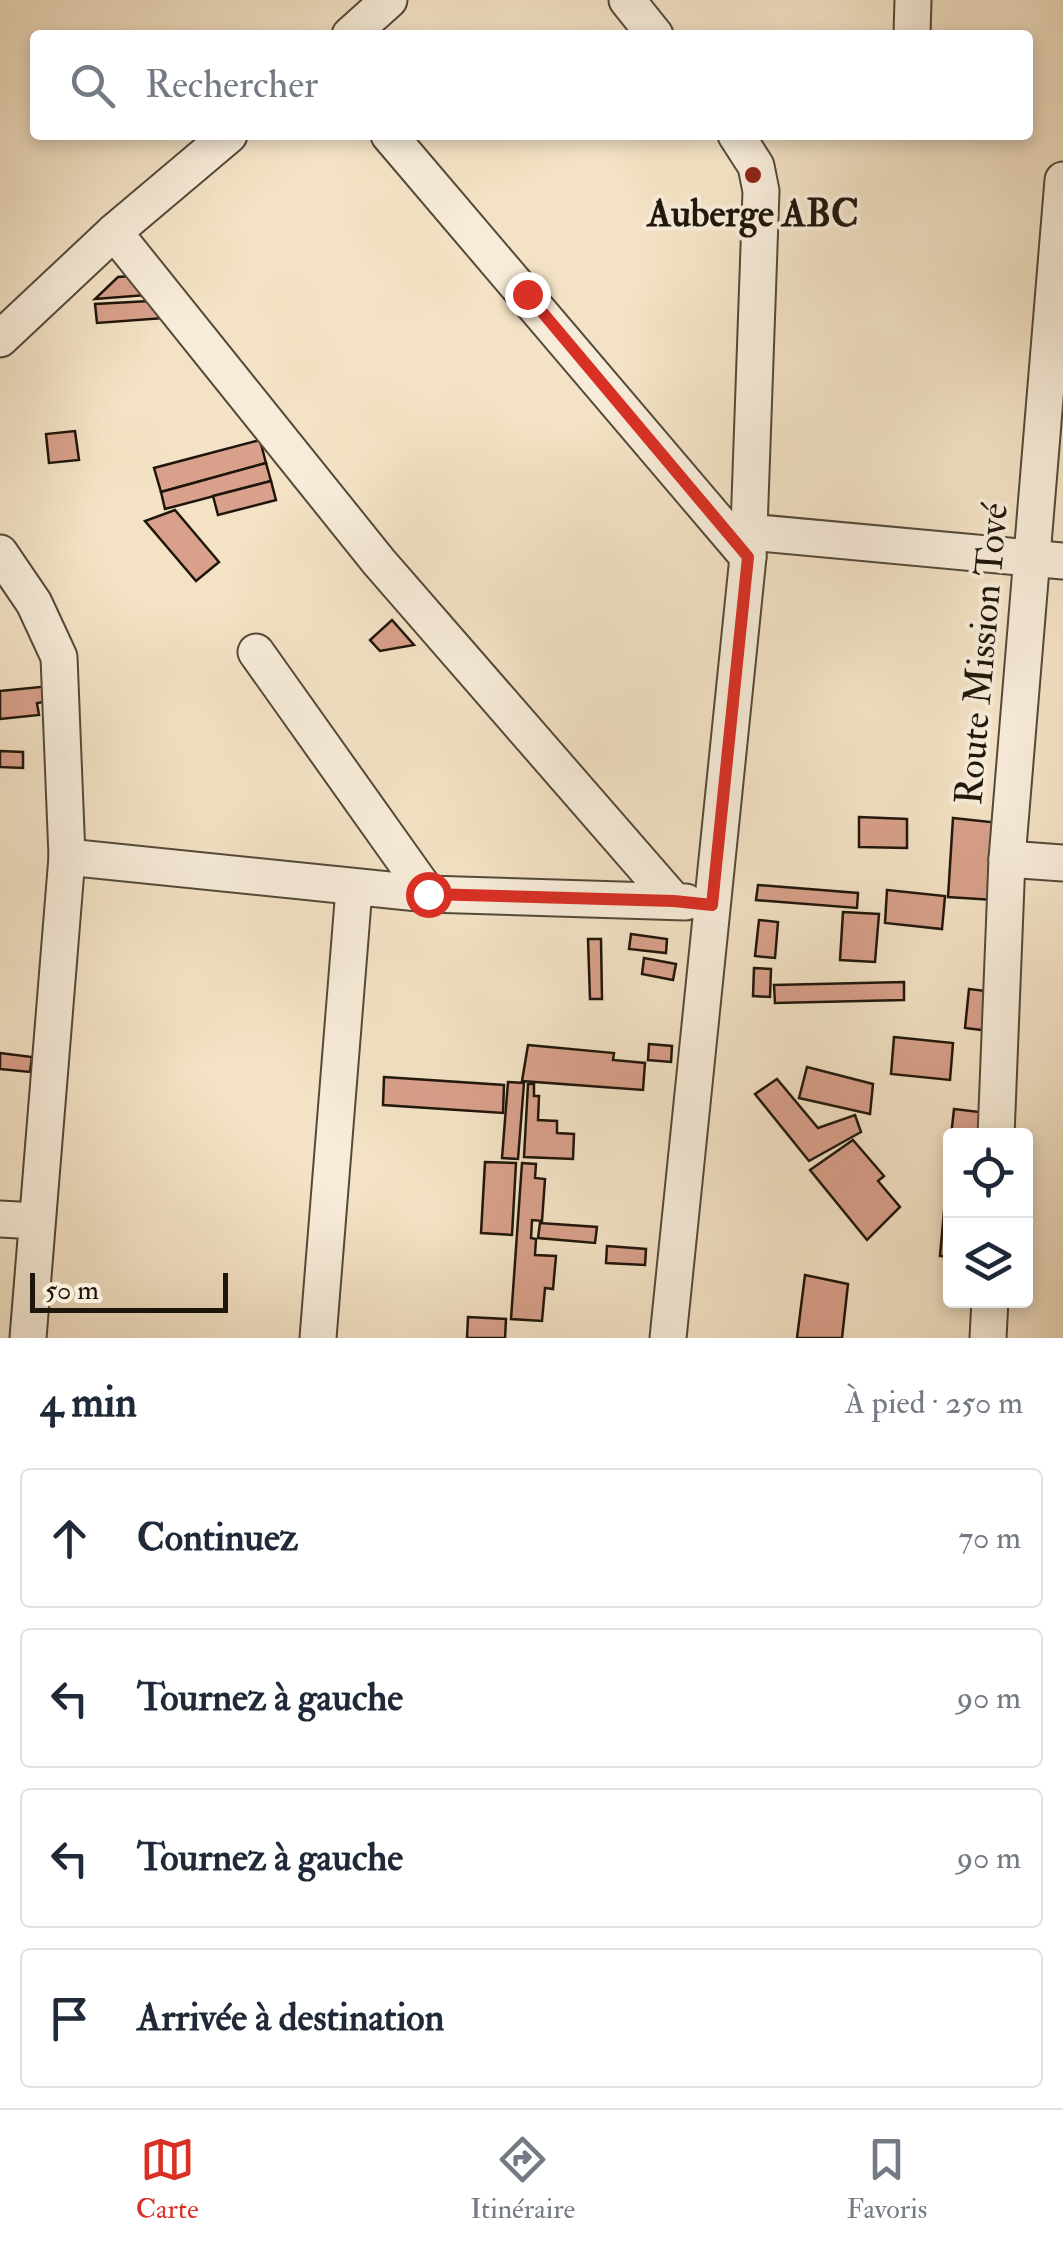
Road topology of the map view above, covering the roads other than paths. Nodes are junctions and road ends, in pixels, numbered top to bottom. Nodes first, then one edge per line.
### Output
1 (390, 0) edge
2 (627, 0) edge
3 (913, 0) edge
4 (356, 30) edge
5 (651, 30) edge
6 (912, 30) edge
7 (224, 140) edge
8 (393, 140) edge
9 (739, 140) edge
10 (1063, 180) edge
11 (114, 232) junction
12 (0, 338) edge
13 (748, 544) junction
14 (0, 553) edge
15 (1048, 560) edge
16 (256, 652) dead end
17 (67, 857) junction
18 (1007, 859) junction
19 (1063, 863) edge
20 (354, 888) junction
21 (428, 894) junction
22 (674, 901) junction
23 (712, 905) junction
24 (996, 1128) edge
25 (0, 1219) edge
26 (36, 1221) junction
27 (990, 1308) edge
28 (28, 1338) edge
29 (318, 1338) edge
30 (668, 1338) edge
31 (988, 1338) edge

1 - 4 street
2 - 5 street
3 - 6 street
7 - 11 street
8 - 13 street
9 - 13 street
10 - 15 street, Route Mission Tové
11 - 12 street
11 - 22 street
13 - 15 street
13 - 23 street
14 - 17 street
15 - 18 street, Route Mission Tové
16 - 21 street
17 - 20 street
17 - 26 street
18 - 19 street
18 - 24 street, Route Mission Tové
20 - 21 street
20 - 29 street
21 - 22 street
22 - 23 street
23 - 30 street
25 - 26 street
26 - 28 street
27 - 31 street

